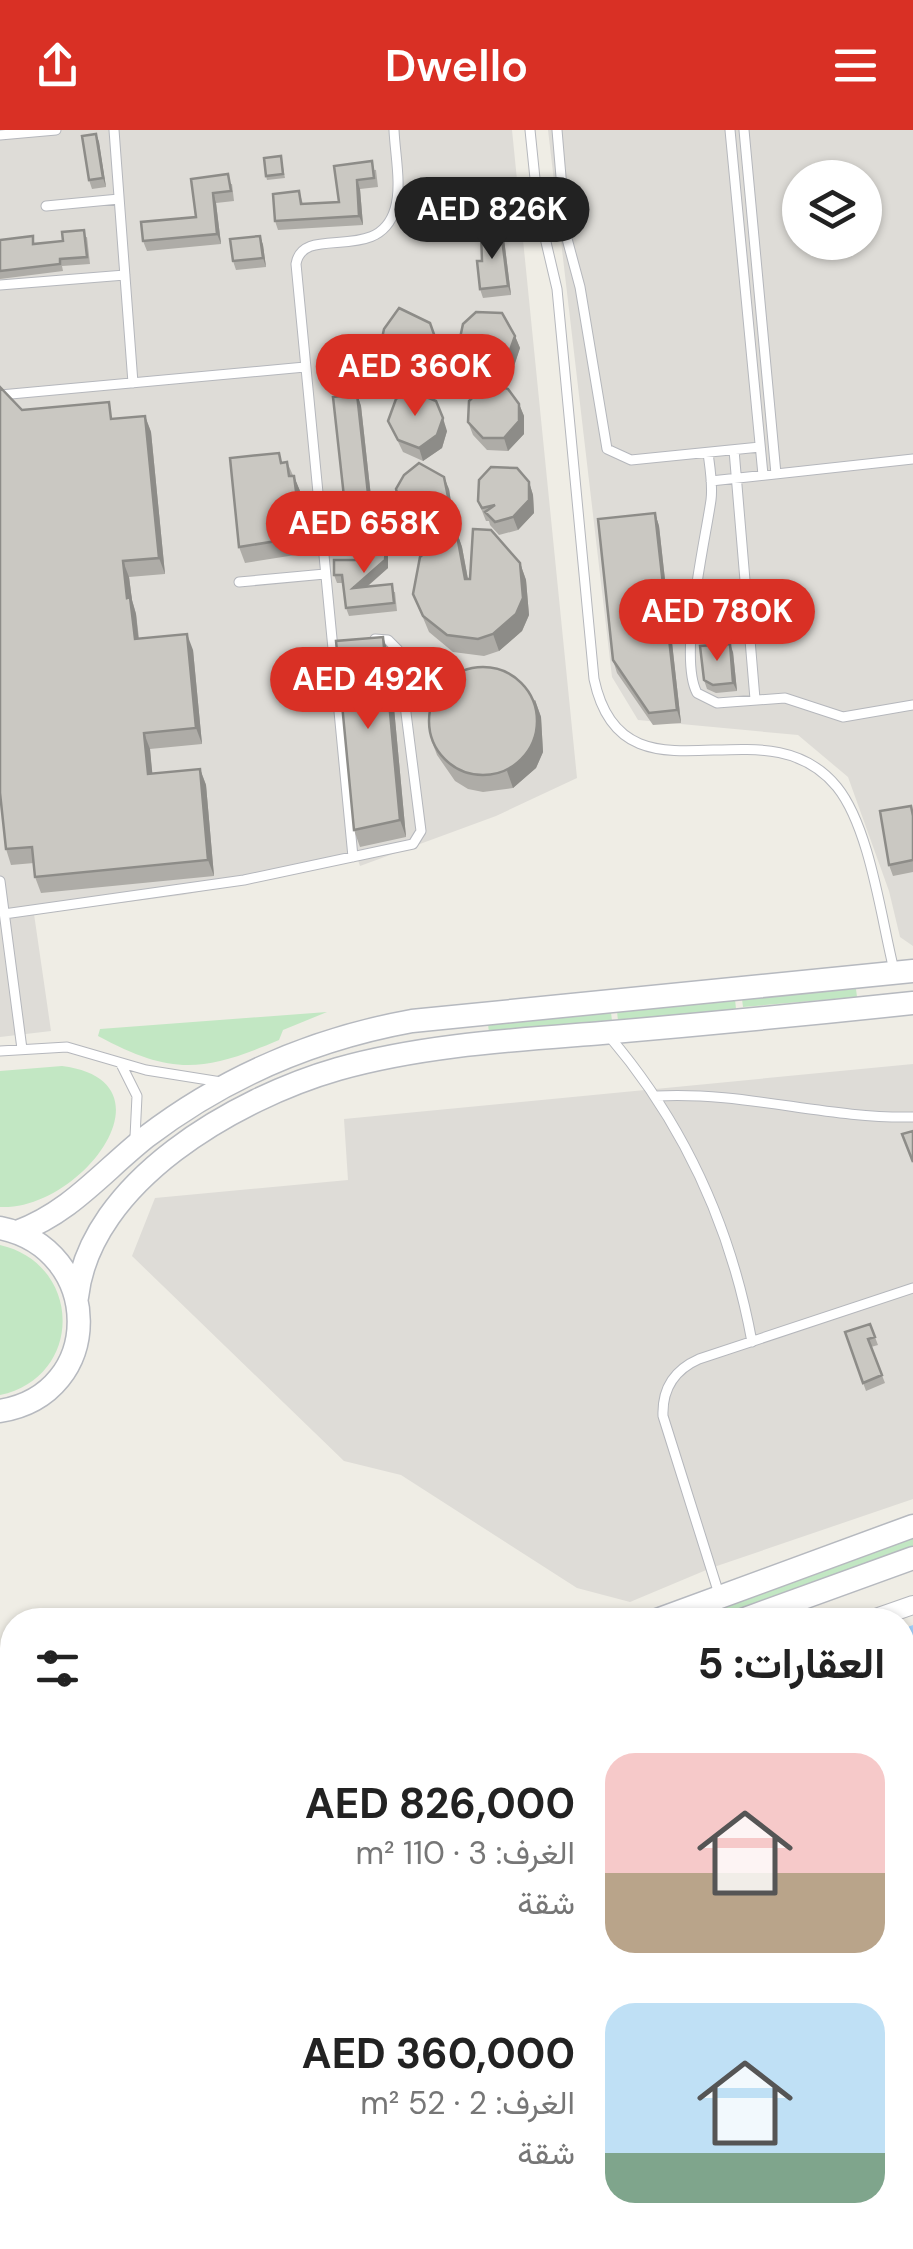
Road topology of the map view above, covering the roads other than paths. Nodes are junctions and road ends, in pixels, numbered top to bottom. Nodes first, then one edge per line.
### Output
1 (56, 130) edge
2 (114, 130) edge
3 (394, 130) edge
4 (530, 130) edge
5 (557, 130) edge
6 (730, 130) edge
7 (744, 130) edge
8 (0, 135) edge
9 (119, 200) junction
10 (46, 206) dead end
11 (125, 275) junction
12 (0, 285) edge
13 (305, 367) junction
14 (133, 383) junction
15 (0, 394) edge
16 (760, 447) junction
17 (734, 450) junction
18 (708, 453) junction
19 (913, 459) edge
20 (776, 474) junction
21 (763, 476) junction
22 (737, 478) junction
23 (711, 481) junction
24 (325, 574) junction
25 (239, 582) dead end
26 (332, 640) junction
27 (349, 640) edge
28 (366, 640) edge
29 (755, 698) junction
30 (913, 705) edge
31 (352, 857) junction
32 (0, 881) edge
33 (4, 914) junction
34 (904, 972) edge
35 (913, 1003) edge
36 (378, 1027) junction
37 (607, 1032) junction
38 (22, 1049) junction
39 (0, 1051) edge
40 (122, 1064) junction
41 (228, 1082) junction
42 (656, 1096) junction
43 (227, 1116) junction
44 (913, 1117) edge
45 (131, 1150) junction
46 (8, 1230) edge
47 (913, 1288) edge
48 (77, 1297) junction
49 (752, 1342) junction
50 (0, 1411) edge
51 (913, 1526) edge
52 (913, 1558) edge
53 (720, 1597) junction
54 (690, 1608) edge
55 (775, 1608) edge

1 - 8 lane
2 - 9 lane
3 - 13 lane
4 - 34 lane
5 - 18 lane
6 - 16 lane
7 - 20 lane
9 - 10 lane
9 - 11 lane
11 - 12 lane
11 - 14 lane
13 - 14 lane
13 - 24 lane
14 - 15 lane
16 - 17 lane
16 - 21 lane
17 - 18 lane
17 - 22 lane
18 - 23 lane
19 - 20 lane
20 - 21 lane
21 - 22 lane
22 - 23 lane
22 - 29 lane
23 - 29 lane
24 - 25 lane
24 - 26 lane
26 - 27 lane
26 - 31 lane
28 - 31 lane
29 - 30 lane
31 - 33 lane
32 - 33 lane
33 - 38 lane
34 - 36 main road
35 - 37 main road
36 - 41 main road
36 - 43 main road
37 - 42 lane
37 - 43 main road
38 - 39 lane
38 - 40 lane
40 - 41 lane
40 - 45 lane
41 - 45 main road
42 - 44 lane
42 - 49 lane
43 - 48 main road
45 - 46 main road
46 - 48 main road
47 - 49 lane
48 - 50 main road
49 - 53 lane
51 - 53 main road
52 - 55 main road
53 - 54 main road

